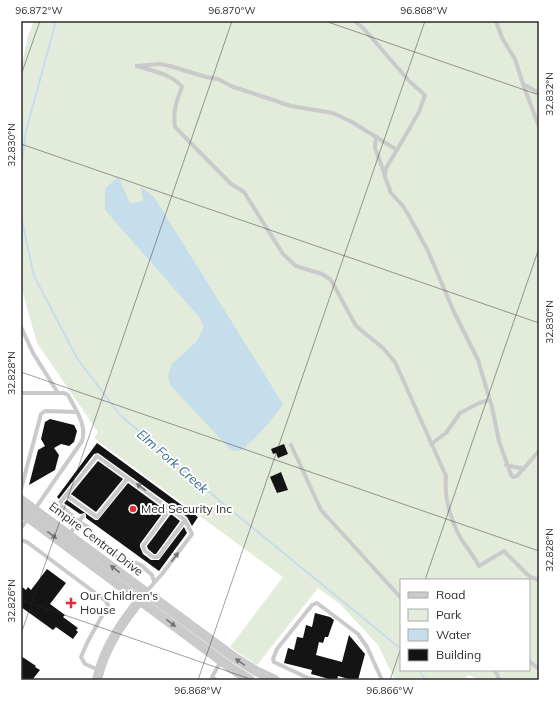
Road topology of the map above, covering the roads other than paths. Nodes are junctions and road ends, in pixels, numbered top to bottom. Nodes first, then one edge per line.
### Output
1 (355, 21) edge
2 (496, 21) edge
3 (523, 84) junction
4 (539, 93) edge
5 (539, 127) edge
6 (376, 137) junction
7 (397, 150) junction
8 (385, 177) junction
9 (21, 327) edge
10 (21, 393) edge
11 (58, 393) junction
12 (490, 400) junction
13 (77, 412) junction
14 (291, 444) dead end
15 (431, 444) junction
16 (539, 451) edge
17 (506, 465) junction
18 (524, 469) junction
19 (128, 478) junction
20 (21, 489) edge
21 (66, 495) junction
22 (21, 500) edge
23 (170, 509) junction
24 (28, 513) edge
25 (83, 516) dead end
26 (185, 520) junction
27 (79, 522) junction
28 (21, 528) edge
29 (69, 535) junction
30 (21, 540) edge
31 (529, 578) edge
32 (539, 580) edge
33 (154, 581) junction
34 (143, 596) junction
35 (400, 597) edge
36 (221, 661) junction
37 (530, 662) edge
38 (539, 669) edge
39 (495, 671) edge
40 (99, 675) edge
41 (308, 679) edge
42 (216, 680) edge
43 (250, 680) edge
44 (275, 680) edge
45 (316, 680) edge
46 (382, 680) edge
47 (499, 680) edge

1 - 7 lane
2 - 3 lane
3 - 4 lane
3 - 5 lane
6 - 7 lane
6 - 8 lane
6 - 15 lane
7 - 8 lane
8 - 12 lane
9 - 11 lane
10 - 11 lane
11 - 13 lane
12 - 15 lane
12 - 17 lane
13 - 20 lane
13 - 24 lane
14 - 35 lane
15 - 31 lane
16 - 18 lane
17 - 18 lane
17 - 18 lane
19 - 21 lane
19 - 21 lane
23 -> 19 lane
21 - 27 lane
22 - 24 street, Empire Central Drive
23 - 26 lane
23 - 26 lane
24 - 28 lane
24 - 29 street, Empire Central Drive
24 -> 34 street, Empire Central Drive
25 - 27 lane
33 -> 26 lane
27 - 29 lane
27 - 33 lane
34 -> 29 street, Empire Central Drive
30 - 40 lane
31 - 32 lane
33 - 34 lane
34 -> 36 street, Empire Central Drive
34 - 40 street
44 -> 34 street, Empire Central Drive
36 - 42 lane
36 - 43 street, Empire Central Drive
37 - 38 lane
39 - 47 lane
41 - 45 lane
41 - 46 lane

